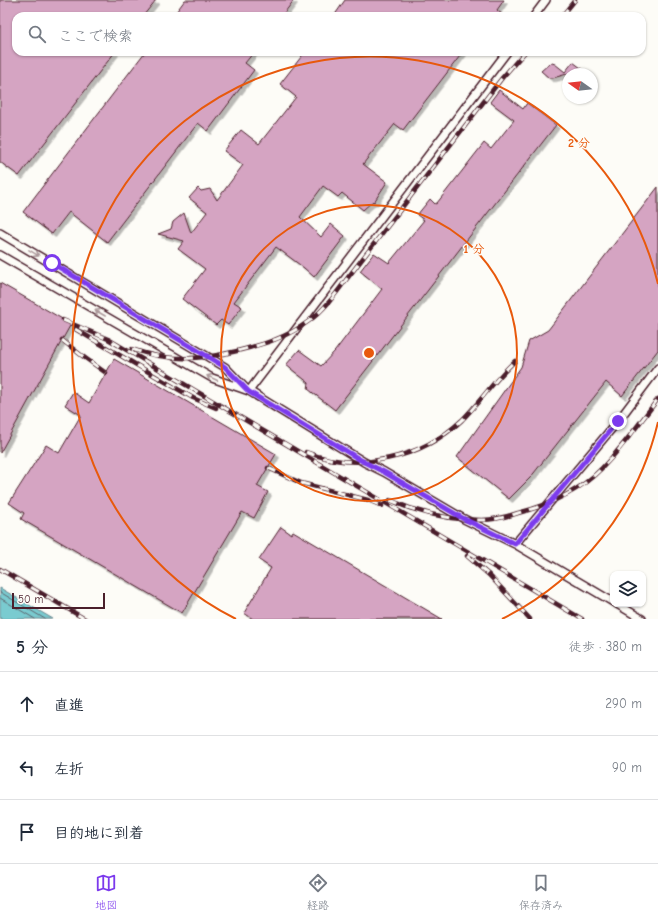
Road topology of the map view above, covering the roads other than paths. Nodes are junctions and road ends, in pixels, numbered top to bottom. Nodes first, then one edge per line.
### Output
1 (546, 0) edge
2 (537, 12) edge
3 (504, 56) edge
4 (0, 233) edge
5 (0, 255) edge
6 (658, 368) edge
7 (249, 392) junction
8 (515, 544) junction
9 (610, 600) edge
10 (622, 607) edge
11 (642, 619) edge

1 - 2 lane
3 - 7 lane
4 -> 7 lane
7 -> 5 lane
6 - 8 lane
7 - 8 lane
8 - 9 lane
10 - 11 lane

